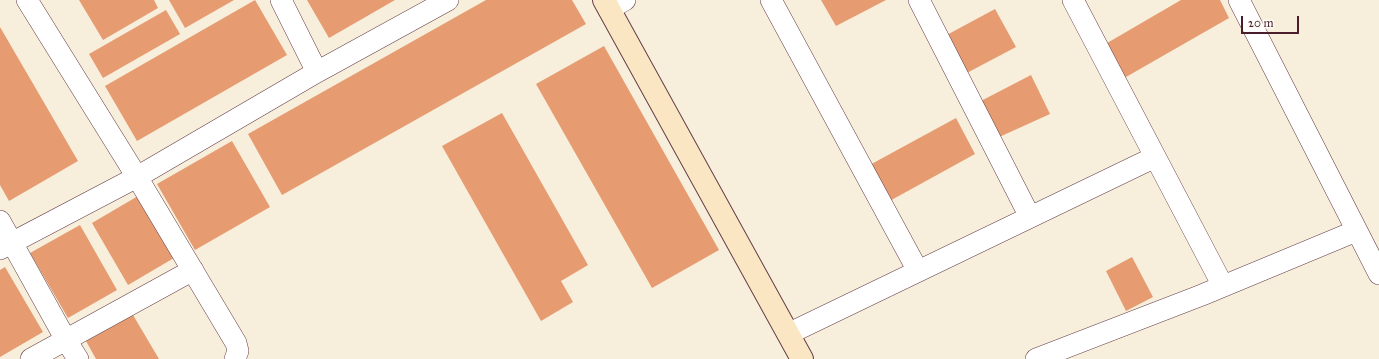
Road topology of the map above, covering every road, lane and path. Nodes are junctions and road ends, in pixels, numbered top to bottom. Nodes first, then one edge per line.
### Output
1 (27, 0) edge
2 (281, 0) edge
3 (448, 0) edge
4 (771, 0) edge
5 (919, 0) edge
6 (1073, 0) edge
7 (1239, 0) edge
8 (613, 3) edge
9 (317, 72) junction
10 (1155, 157) junction
11 (137, 177) junction
12 (1030, 217) junction
13 (0, 221) edge
14 (1356, 231) junction
15 (6, 246) edge
16 (193, 270) junction
17 (918, 271) junction
18 (1379, 274) edge
19 (1223, 286) junction
20 (788, 334) junction
21 (66, 340) junction
22 (31, 359) edge
23 (78, 359) edge
24 (235, 359) edge
25 (802, 359) edge
26 (1036, 359) edge

1 - 11 street
2 - 9 street
3 - 9 street
4 - 17 street
5 - 12 street
6 - 10 street
7 - 14 street
8 - 20 street
9 - 11 street
10 - 12 street
10 - 19 street
11 - 15 street
11 - 16 street
12 - 17 street
13 - 15 street
14 - 18 street
14 - 19 street
15 - 21 street
16 - 21 street
16 - 24 street
17 - 20 street
19 - 26 street
20 - 25 street
21 - 22 street
21 - 23 street

